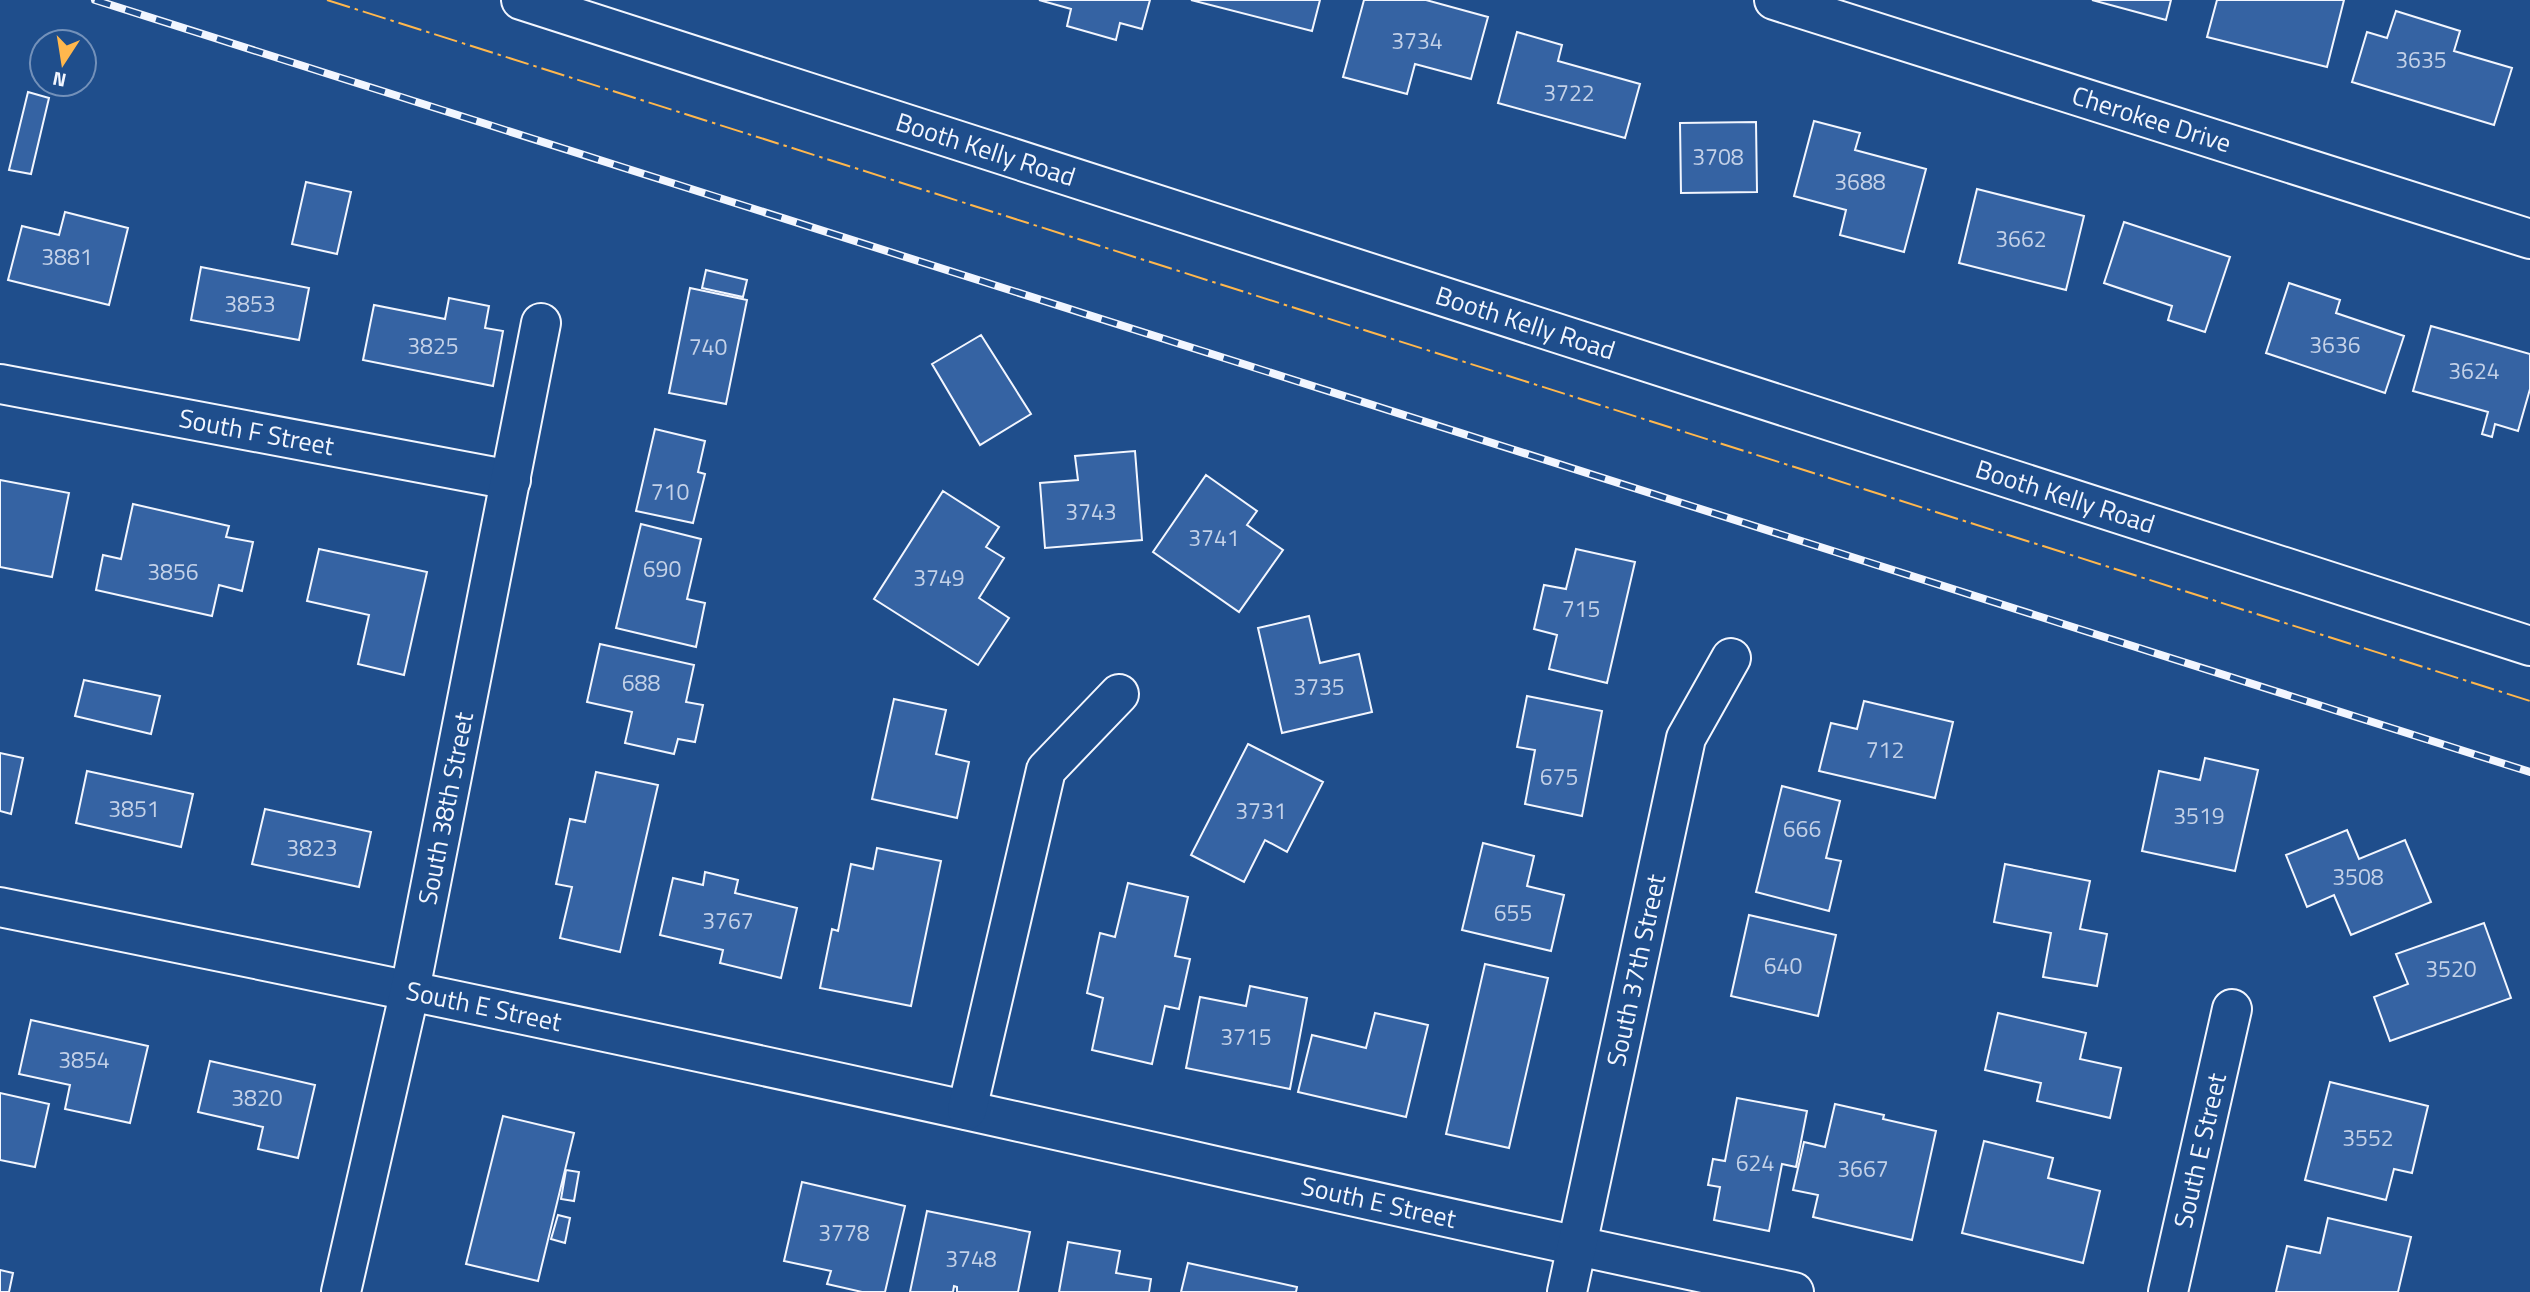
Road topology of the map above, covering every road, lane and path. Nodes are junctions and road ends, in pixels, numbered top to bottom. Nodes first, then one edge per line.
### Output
1 (521, 0) edge
2 (1774, 0) edge
3 (2530, 239) edge
4 (541, 323) dead end
5 (0, 384) edge
6 (511, 480) junction
7 (2530, 646) edge
8 (1731, 658) dead end
9 (1119, 694) dead end
10 (0, 907) edge
11 (410, 990) junction
12 (2232, 1009) dead end
13 (967, 1110) junction
14 (1576, 1247) junction
15 (341, 1292) edge
16 (1567, 1292) edge
17 (1794, 1292) edge
18 (2168, 1292) edge

1 - 7 street, Booth Kelly Road
2 - 3 street, Cherokee Drive
4 - 6 street, South 38th Street
5 - 6 street, South F Street
6 - 11 street, South 38th Street
8 - 14 street, South 37th Street
9 - 13 street
10 - 11 street, South E Street
11 - 13 street, South E Street
11 - 15 street, South 38th Street
12 - 18 street, South E Street
13 - 14 street, South E Street
14 - 16 street, South 37th Street
14 - 17 street, South E Street

